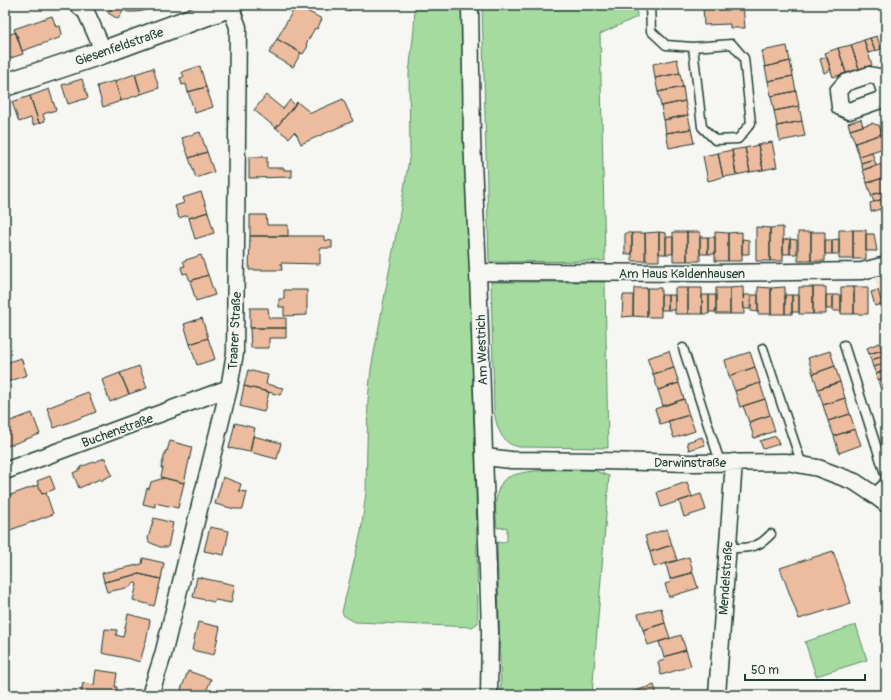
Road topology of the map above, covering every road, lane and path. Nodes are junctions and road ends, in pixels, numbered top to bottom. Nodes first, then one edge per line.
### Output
1 (78, 5) edge
2 (470, 5) edge
3 (650, 5) edge
4 (231, 6) edge
5 (693, 47) junction
6 (104, 52) junction
7 (5, 85) edge
8 (886, 94) edge
9 (886, 98) edge
10 (886, 265) edge
11 (478, 272) junction
12 (844, 345) dead end
13 (683, 348) dead end
14 (763, 348) dead end
15 (229, 388) junction
16 (484, 457) junction
17 (727, 462) junction
18 (802, 465) junction
19 (5, 471) edge
20 (873, 494) junction
21 (886, 504) edge
22 (771, 534) dead end
23 (727, 548) junction
24 (150, 695) edge
25 (489, 695) edge
26 (718, 695) edge

1 - 6 street
2 - 11 street, Am Westrich
3 - 5 lane
4 - 6 main road, Giesenfeldstraße
4 - 15 street, Traarer Straße
5 - 5 lane
6 - 7 main road, Giesenfeldstraße
8 - 9 street
10 - 11 street, Am Haus Kaldenhausen
11 - 16 street, Am Westrich
12 - 20 lane
13 - 17 lane
14 - 18 lane
15 - 19 street, Buchenstraße
15 - 24 street, Traarer Straße
16 - 17 street, Darwinstraße
16 - 25 street, Am Westrich
17 - 18 street, Darwinstraße
17 - 23 street, Mendelstraße
18 - 20 street, Darwinstraße
20 - 21 street, Darwinstraße
22 - 23 lane
23 - 26 street, Mendelstraße

